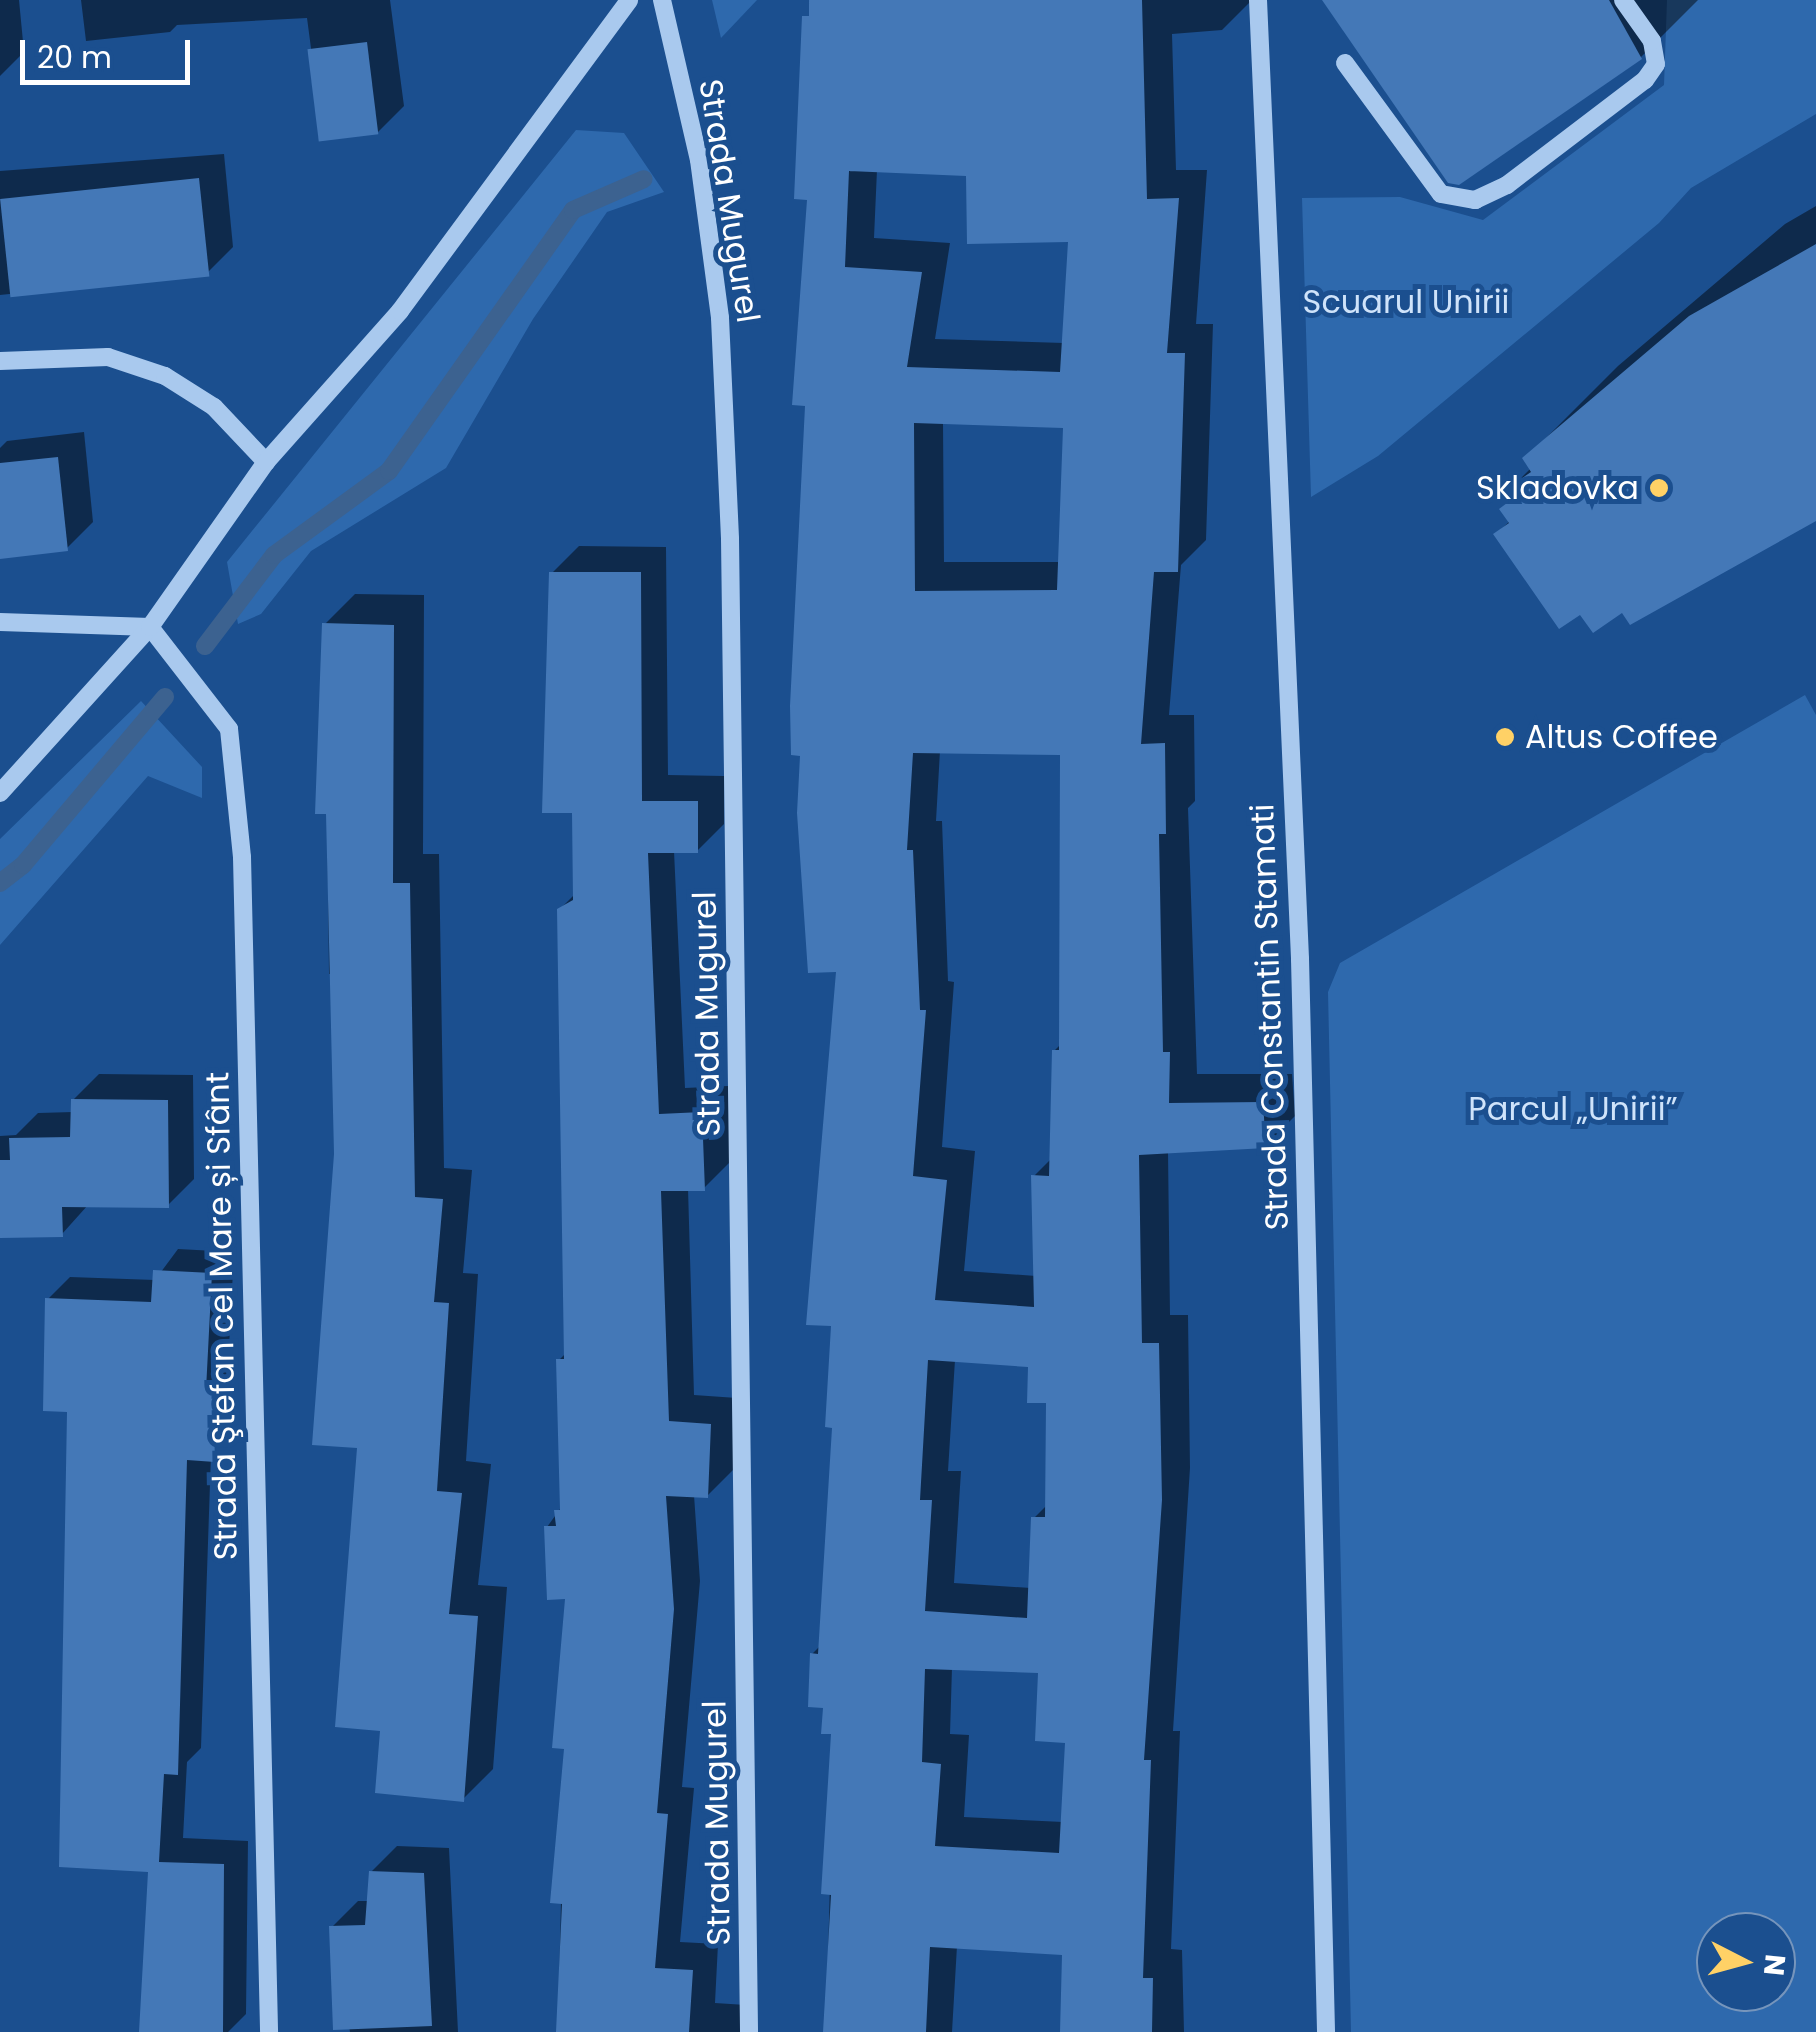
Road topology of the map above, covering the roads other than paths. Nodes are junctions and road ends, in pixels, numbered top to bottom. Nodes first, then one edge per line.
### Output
1 (629, 0) edge
2 (662, 0) edge
3 (1258, 0) edge
4 (1622, 0) edge
5 (1345, 63) dead end
6 (0, 361) edge
7 (266, 462) junction
8 (0, 622) edge
9 (150, 627) junction
10 (0, 793) edge
11 (269, 2032) edge
12 (749, 2032) edge
13 (1326, 2032) edge

1 - 7 street
2 - 12 street, Strada Mugurel
3 - 13 street, Strada Constantin Stamati
4 - 5 street
6 - 7 street
7 - 9 street
8 - 9 street
9 - 10 street
9 - 11 street, Strada Ştefan cel Mare și Sfânt

